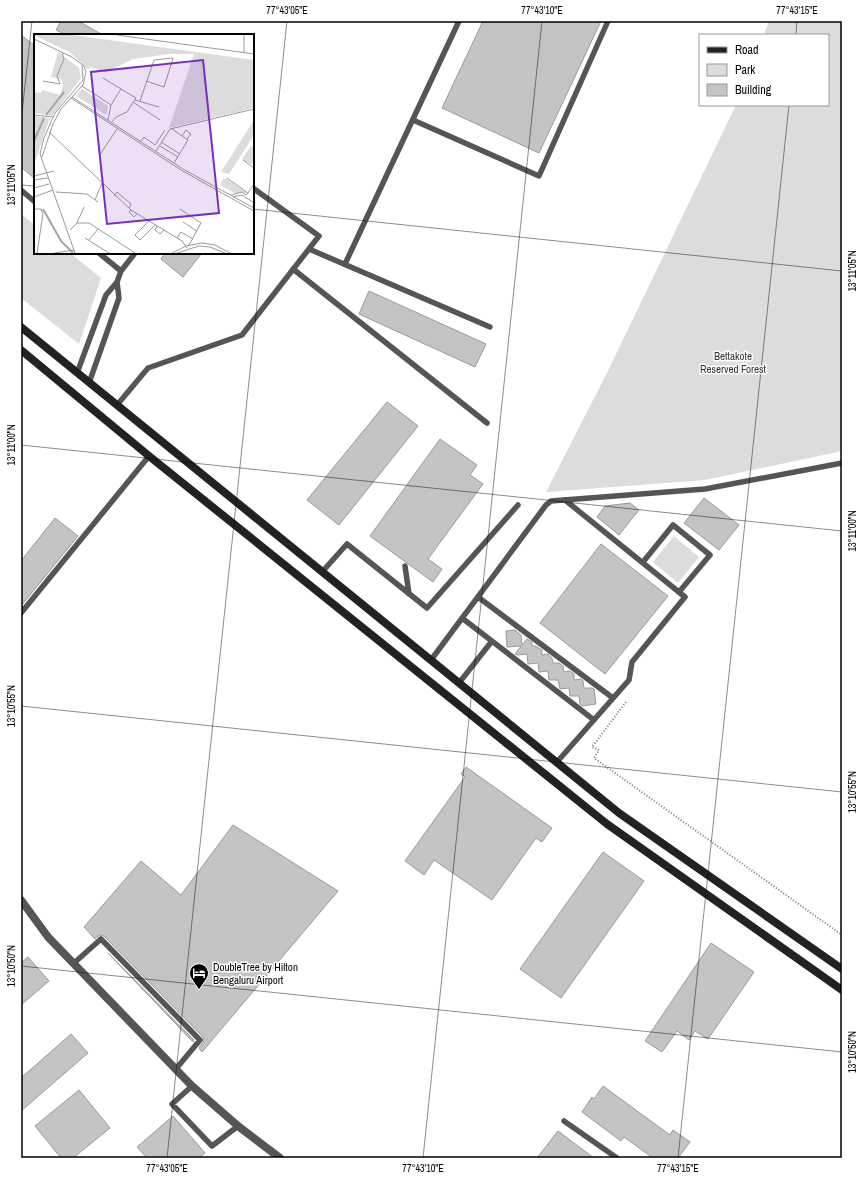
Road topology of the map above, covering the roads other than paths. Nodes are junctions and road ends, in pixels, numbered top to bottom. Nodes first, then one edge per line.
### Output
1 (459, 21) edge
2 (608, 21) edge
3 (412, 120) junction
4 (254, 189) edge
5 (21, 190) edge
6 (34, 201) edge
7 (309, 249) junction
8 (100, 254) edge
9 (134, 254) edge
10 (345, 264) junction
11 (293, 270) junction
12 (121, 271) junction
13 (117, 282) junction
14 (21, 327) edge
15 (490, 327) dead end
16 (21, 350) edge
17 (77, 373) junction
18 (89, 382) junction
19 (117, 405) junction
20 (488, 424) dead end
21 (149, 456) junction
22 (842, 463) edge
23 (565, 500) junction
24 (518, 505) dead end
25 (642, 562) junction
26 (405, 566) dead end
27 (322, 572) junction
28 (679, 592) junction
29 (409, 594) junction
30 (478, 597) junction
31 (21, 613) edge
32 (462, 618) junction
33 (492, 641) junction
34 (431, 660) junction
35 (459, 683) junction
36 (613, 698) junction
37 (594, 720) junction
38 (557, 762) junction
39 (21, 900) edge
40 (74, 963) junction
41 (842, 969) edge
42 (842, 990) edge
43 (176, 1070) junction
44 (192, 1086) junction
45 (564, 1121) dead end
46 (238, 1126) junction
47 (280, 1158) edge
48 (617, 1158) edge

1 - 3 lane
2 - 3 lane
3 - 10 lane
4 - 7 lane
5 - 6 lane
7 - 10 lane
7 - 11 lane
8 - 12 lane
9 - 12 lane
10 - 15 lane
11 - 19 lane
11 - 20 lane
12 - 13 lane
13 - 17 lane
13 - 18 lane
14 - 17 street
16 - 21 street
17 - 18 street
18 - 19 street
19 - 27 street
21 - 31 lane
21 - 42 street
22 - 23 lane
23 - 25 lane
23 - 30 lane
24 - 29 lane
25 - 28 lane
25 - 28 lane
26 - 29 lane
27 - 29 lane
27 - 34 street
28 - 36 lane
30 - 32 lane
30 - 36 lane
32 - 33 lane
32 - 34 lane
33 - 35 lane
33 - 37 lane
34 - 35 street
35 - 38 street
36 - 37 lane
37 - 38 lane
38 - 41 street
39 - 40 street
40 - 43 street
40 - 43 lane
43 - 44 street
44 - 46 street
44 - 46 lane
45 - 48 lane
46 - 47 street

